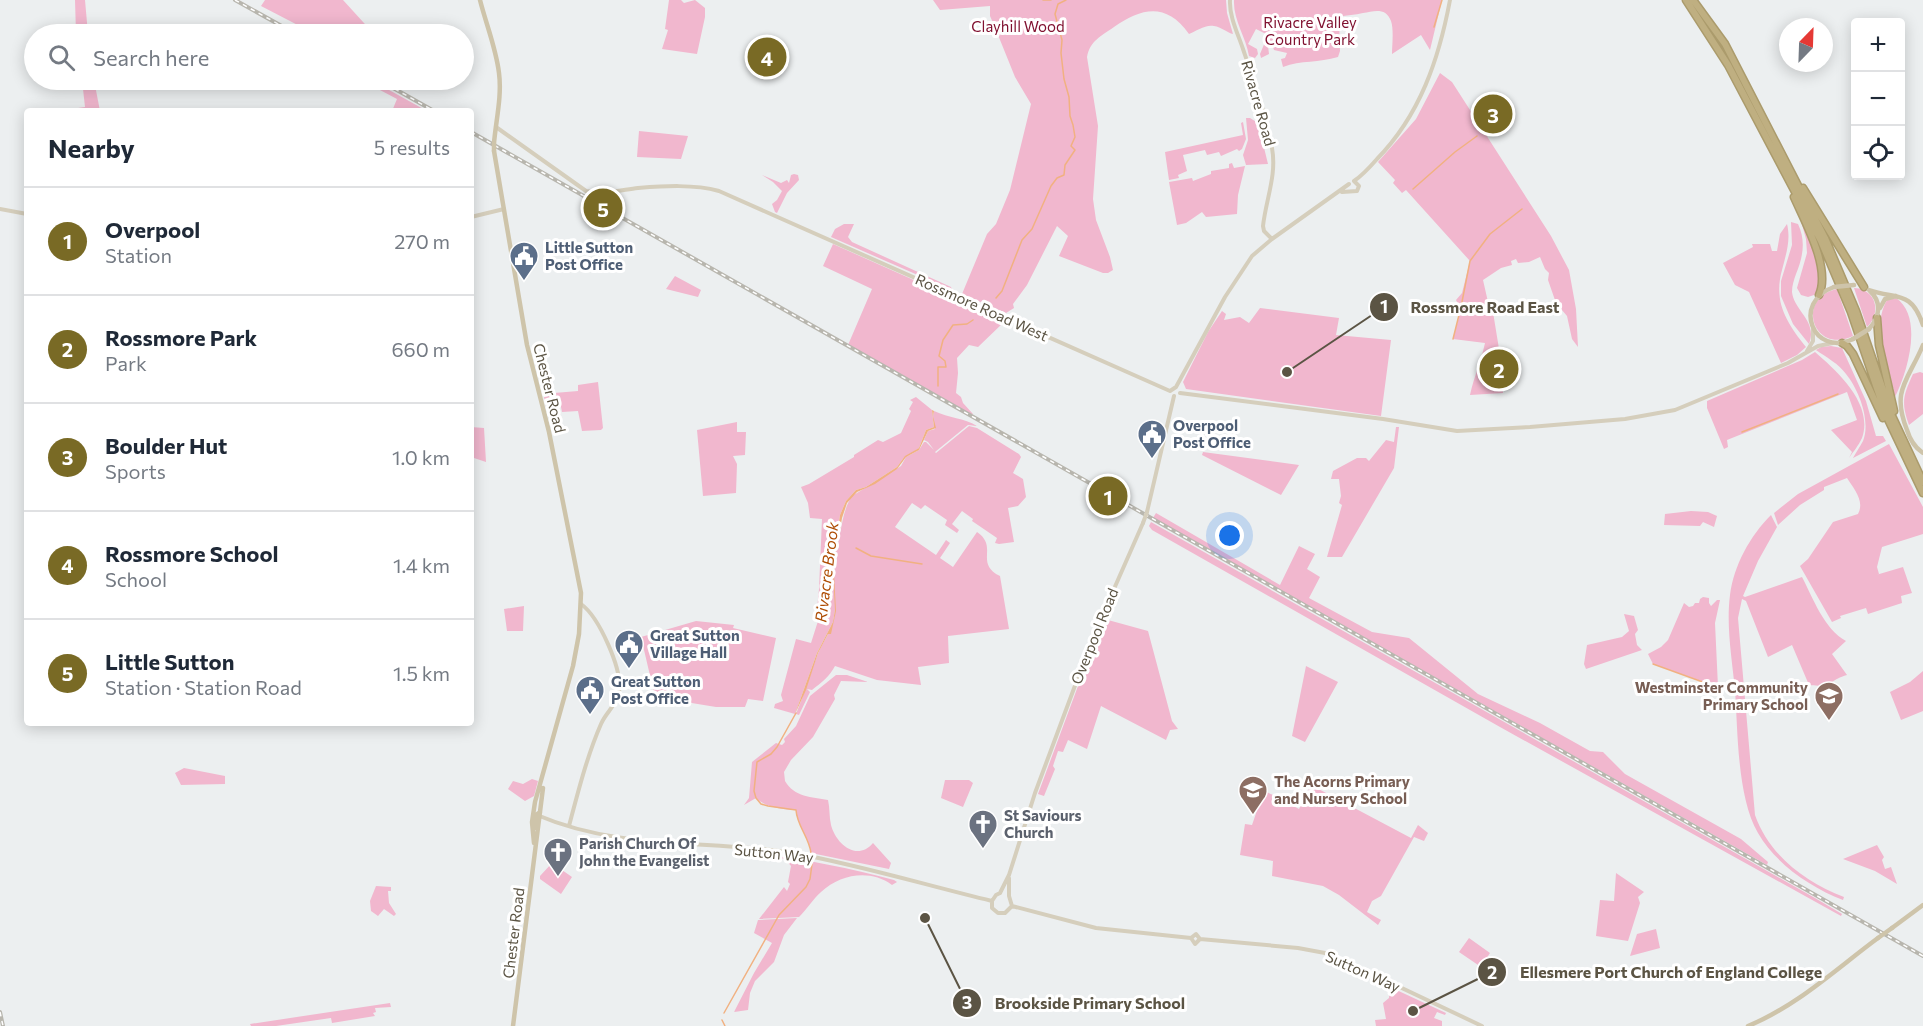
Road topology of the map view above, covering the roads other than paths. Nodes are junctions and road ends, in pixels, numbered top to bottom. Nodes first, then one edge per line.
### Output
1 (480, 0) edge
2 (1230, 0) edge
3 (1450, 0) edge
4 (1686, 0) edge
5 (1693, 0) edge
6 (496, 127) junction
7 (508, 136) junction
8 (1766, 136) junction
9 (494, 143) junction
10 (1786, 162) junction
11 (1364, 173) junction
12 (1351, 182) junction
13 (1359, 186) junction
14 (1338, 192) junction
15 (1353, 192) junction
16 (0, 209) edge
17 (504, 209) junction
18 (24, 213) edge
19 (474, 216) edge
20 (1272, 239) junction
21 (1866, 288) junction
22 (1819, 295) junction
23 (1898, 296) junction
24 (1878, 314) junction
25 (1923, 325) edge
26 (1814, 329) junction
27 (1834, 343) junction
28 (1842, 343) junction
29 (1814, 345) junction
30 (1923, 345) edge
31 (1176, 387) junction
32 (1170, 391) junction
33 (1180, 393) junction
34 (1174, 396) junction
35 (1898, 431) junction
36 (1903, 444) junction
37 (1923, 453) edge
38 (1923, 482) edge
39 (1923, 493) edge
40 (581, 604) junction
41 (543, 779) junction
42 (537, 814) junction
43 (554, 820) junction
44 (538, 826) junction
45 (568, 826) junction
46 (534, 843) junction
47 (1009, 875) junction
48 (1000, 893) junction
49 (1009, 896) junction
50 (992, 901) junction
51 (1923, 905) edge
52 (1012, 906) junction
53 (513, 1026) edge
54 (1482, 1026) edge
55 (1748, 1026) edge

1 - 6 main road, Chester Road
2 - 20 main road, Rivacre Road
3 - 11 main road
4 - 8 highway
5 - 10 highway
6 - 7 main road, Rossmore Road West
6 - 9 main road, Chester Road
7 - 9 main road
7 - 32 main road, Rossmore Road West
8 - 22 highway
8 - 35 highway
9 - 17 main road, Chester Road, bridge
10 - 21 highway
10 - 35 highway
11 - 12 main road
11 - 13 main road
12 - 13 main road
12 - 14 main road
12 - 15 main road
13 - 15 main road
14 - 15 main road
14 - 20 main road
16 - 18 main road
17 - 19 main road
17 - 40 main road, Chester Road
20 - 31 main road
21 - 22 main road, bridge
21 - 23 main road
21 - 24 main road
22 - 26 main road
23 - 24 main road
23 - 25 main road
24 - 28 main road, bridge
24 - 35 highway
26 - 27 main road
26 - 29 main road
27 - 28 main road
27 - 29 main road
28 - 35 highway
29 - 33 main road
30 - 35 main road
31 - 32 main road
31 - 33 main road
32 - 34 main road
33 - 34 main road
34 - 47 main road, Overpool Road, bridge
35 - 36 highway
35 - 36 highway
36 - 37 main road
36 - 38 highway
36 - 39 highway
40 - 41 main road, Chester Road
40 - 45 main road
41 - 42 main road, Chester Road
41 - 42 main road, Chester Road
42 - 43 main road, Sutton Way
42 - 44 main road, Chester Road
42 - 46 main road, Chester Road
43 - 44 main road
43 - 45 main road, Sutton Way
44 - 46 main road, Chester Road
45 - 50 main road, Sutton Way
46 - 53 main road, Chester Road
47 - 48 main road, Overpool Road
47 - 49 main road, Overpool Road
48 - 49 main road
48 - 50 main road
49 - 52 main road
50 - 52 main road
51 - 55 main road, bridge
52 - 54 main road, Sutton Way

